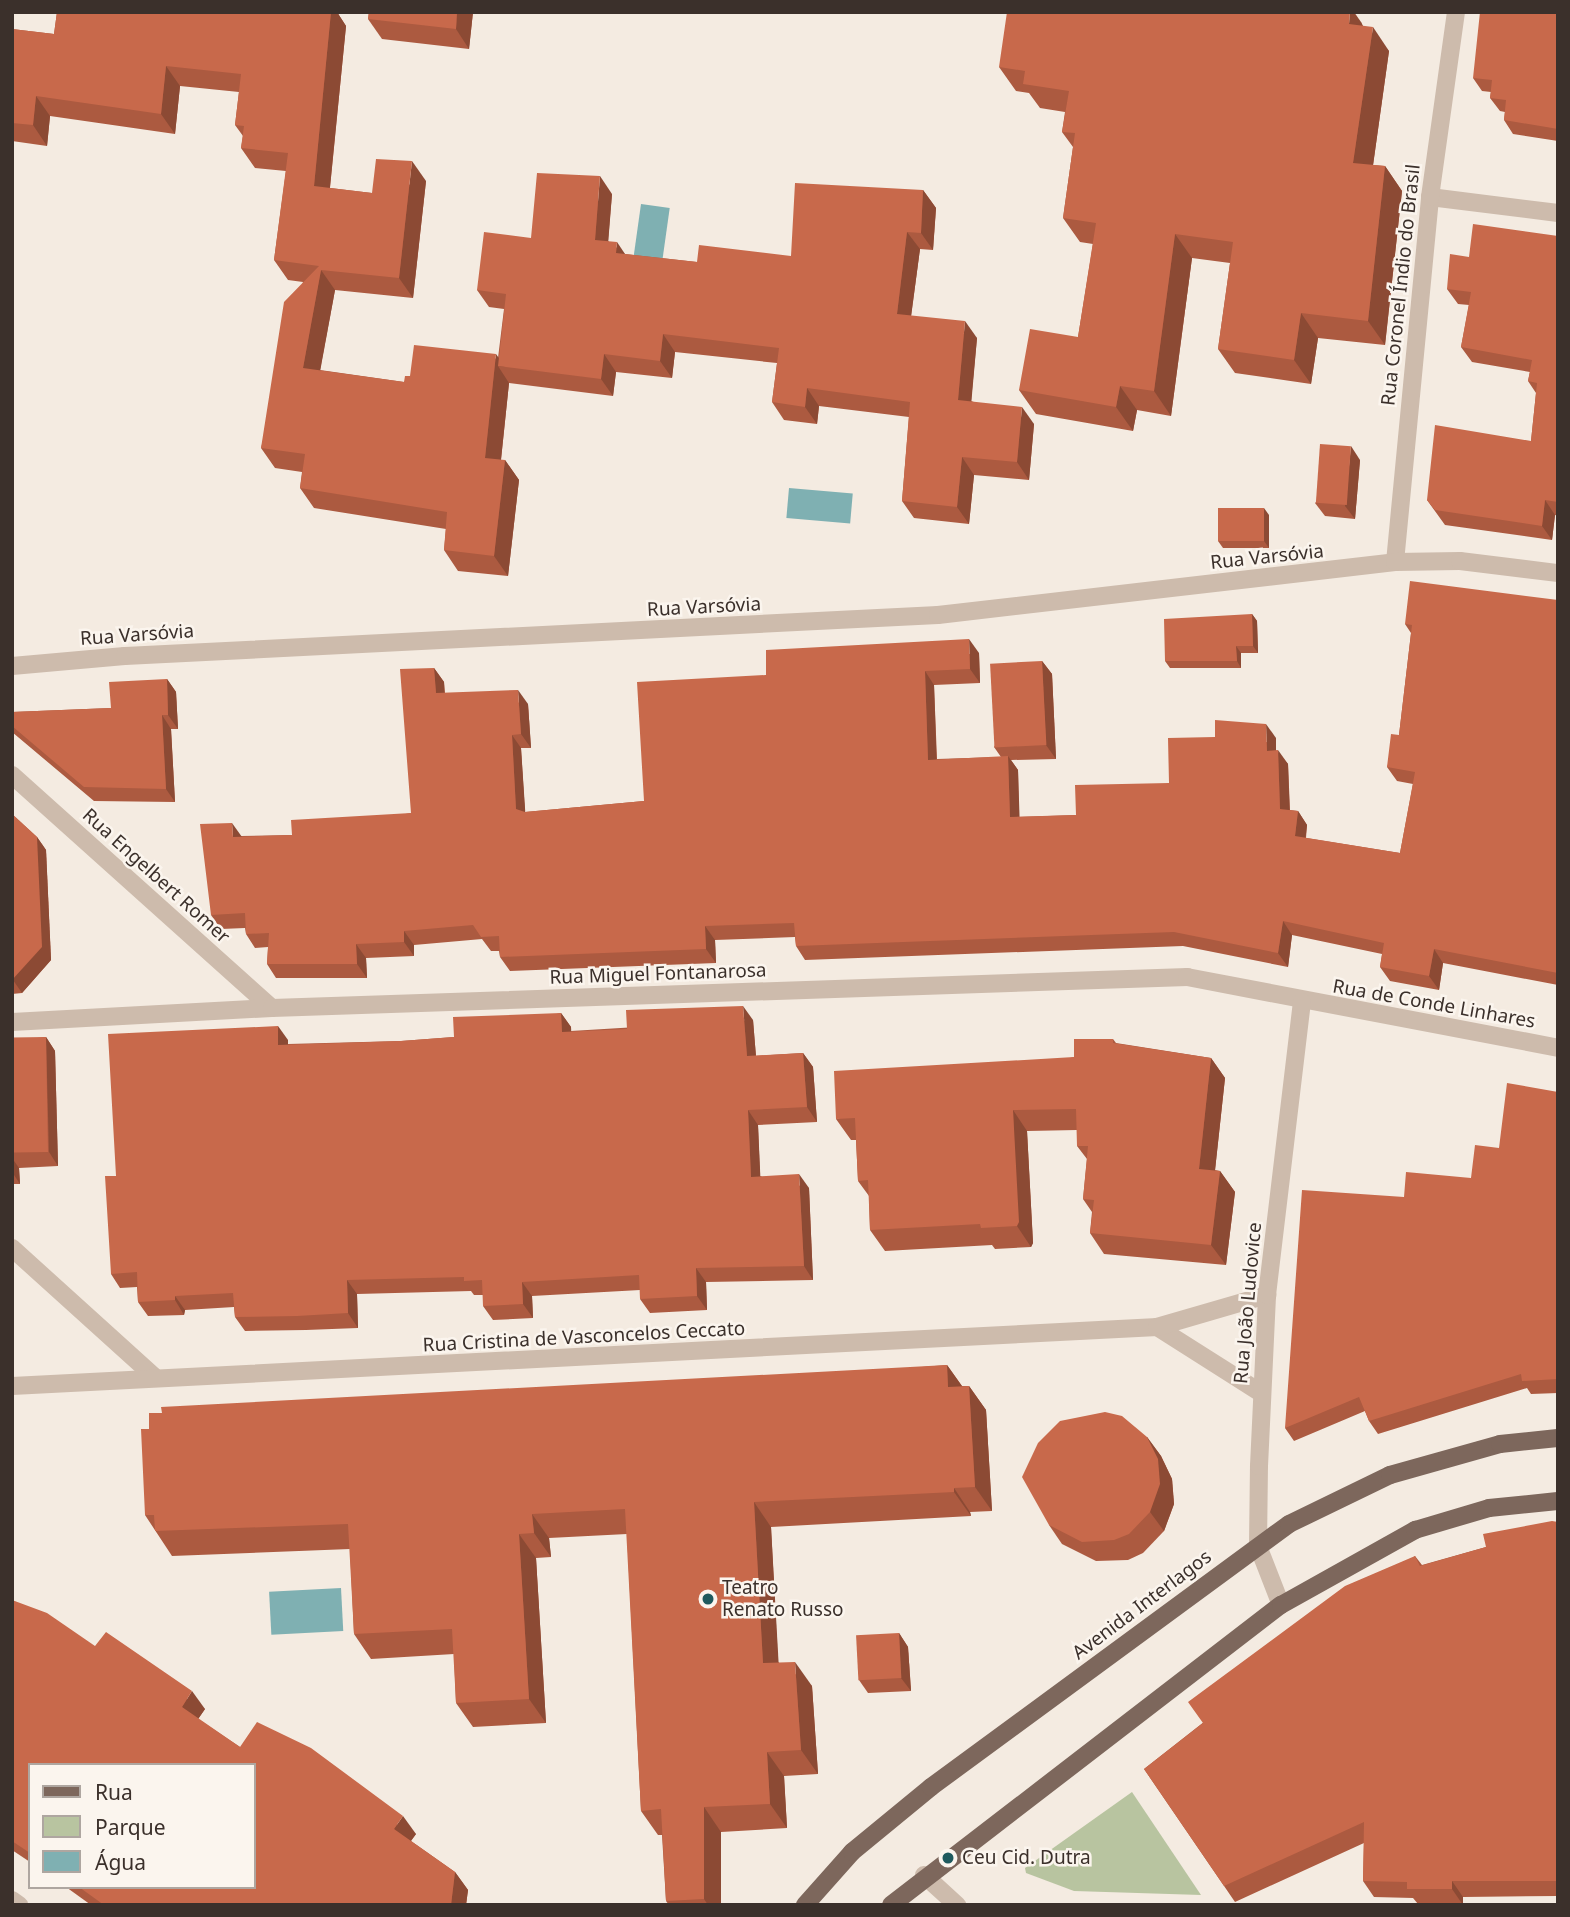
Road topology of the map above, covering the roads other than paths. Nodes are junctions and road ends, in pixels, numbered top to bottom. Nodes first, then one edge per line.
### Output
1 (1456, 12) edge
2 (1430, 197) junction
3 (1558, 214) edge
4 (1395, 562) junction
5 (1558, 573) edge
6 (12, 666) edge
7 (12, 775) edge
8 (1302, 1002) junction
9 (272, 1008) junction
10 (12, 1022) edge
11 (1558, 1048) edge
12 (12, 1248) edge
13 (1267, 1295) junction
14 (1157, 1327) junction
15 (156, 1378) junction
16 (12, 1386) edge
17 (1261, 1393) junction
18 (1558, 1438) edge
19 (1558, 1501) edge
20 (1258, 1546) junction
21 (1281, 1605) junction
22 (924, 1875) junction
23 (12, 1900) edge
24 (19, 1905) edge
25 (805, 1905) edge
26 (891, 1905) edge
27 (957, 1905) edge

1 - 2 street, Rua Coronel Índio do Brasil
2 - 3 street
2 - 4 street, Rua Coronel Índio do Brasil
4 - 5 street, Rua Varsóvia
4 - 6 street, Rua Varsóvia
7 - 9 street, Rua Engelbert Romer
8 - 9 street, Rua Miguel Fontanarosa
8 - 11 street, Rua de Conde Linhares
8 - 13 street, Rua João Ludovice
9 - 10 street, Rua Miguel Fontanarosa
12 - 15 street
13 - 14 street, Rua Cristina de Vasconcelos Ceccato
13 - 17 street, Rua João Ludovice
14 - 15 street, Rua Cristina de Vasconcelos Ceccato
14 - 17 street
15 - 16 street, Rua Cristina de Vasconcelos Ceccato
17 - 20 street, Rua João Ludovice
18 - 20 main road, Avenida Interlagos
19 - 21 main road
20 - 21 street, Rua João Ludovice
20 - 25 main road, Avenida Interlagos
21 - 22 main road
22 - 26 main road
22 - 27 street
23 - 24 street

